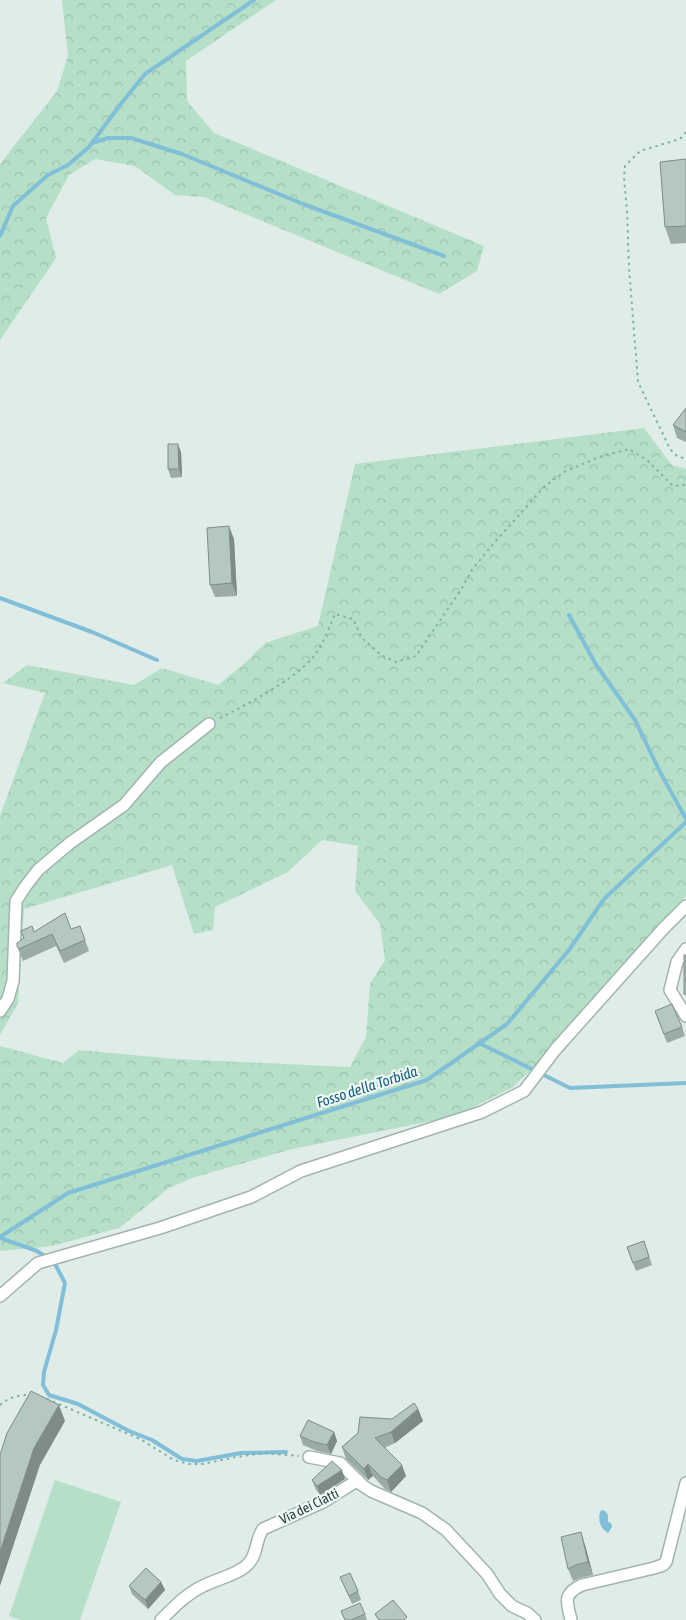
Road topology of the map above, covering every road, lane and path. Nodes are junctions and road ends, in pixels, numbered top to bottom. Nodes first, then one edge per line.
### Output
1 (686, 132) edge
2 (686, 458) edge
3 (686, 485) edge
4 (209, 724) joint
5 (686, 906) edge
6 (686, 949) edge
7 (0, 1011) edge
8 (686, 1016) edge
9 (0, 1296) edge
10 (33, 1396) edge
11 (44, 1398) edge
12 (0, 1405) edge
13 (309, 1457) joint
14 (358, 1480) junction
15 (686, 1483) edge
16 (161, 1620) edge
17 (535, 1620) edge
18 (571, 1620) edge

1 - 2 path
3 - 4 path
4 - 7 street
5 - 9 street
6 - 8 street
10 - 12 path
11 - 13 path
13 - 14 street
14 - 16 street, Via dei Ciatti
14 - 17 street
15 - 18 street

